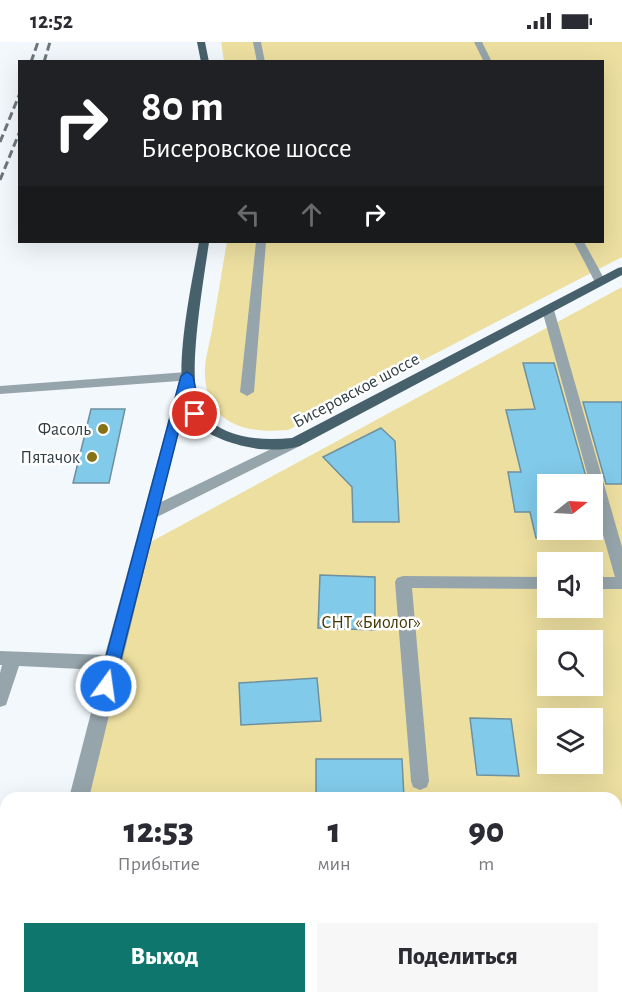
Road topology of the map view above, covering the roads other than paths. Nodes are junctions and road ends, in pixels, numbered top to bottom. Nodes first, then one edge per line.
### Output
1 (201, 42) edge
2 (257, 42) edge
3 (478, 42) edge
4 (205, 60) edge
5 (261, 60) edge
6 (487, 60) edge
7 (204, 243) edge
8 (261, 243) edge
9 (580, 243) edge
10 (622, 270) edge
11 (600, 282) junction
12 (548, 310) junction
13 (187, 376) junction
14 (0, 390) edge
15 (247, 392) dead end
16 (295, 443) junction
17 (152, 513) junction
18 (622, 575) edge
19 (537, 583) edge
20 (603, 583) edge
21 (622, 583) edge
22 (6, 658) edge
23 (112, 663) junction
24 (0, 699) edge
25 (420, 781) dead end
26 (80, 792) edge

1 - 4 main road
2 - 5 street
3 - 6 street
7 - 13 main road, Бисеровское шоссе
8 - 15 street
9 - 11 street
10 - 11 main road, Бисеровское шоссе
11 - 12 main road, Бисеровское шоссе
12 - 16 main road, Бисеровское шоссе
12 - 18 street
13 - 14 street
13 - 16 main road, Бисеровское шоссе
13 - 17 street
16 - 17 street
17 - 23 street
19 - 25 street
20 - 21 street
22 - 23 street
22 - 24 street
23 - 26 street

